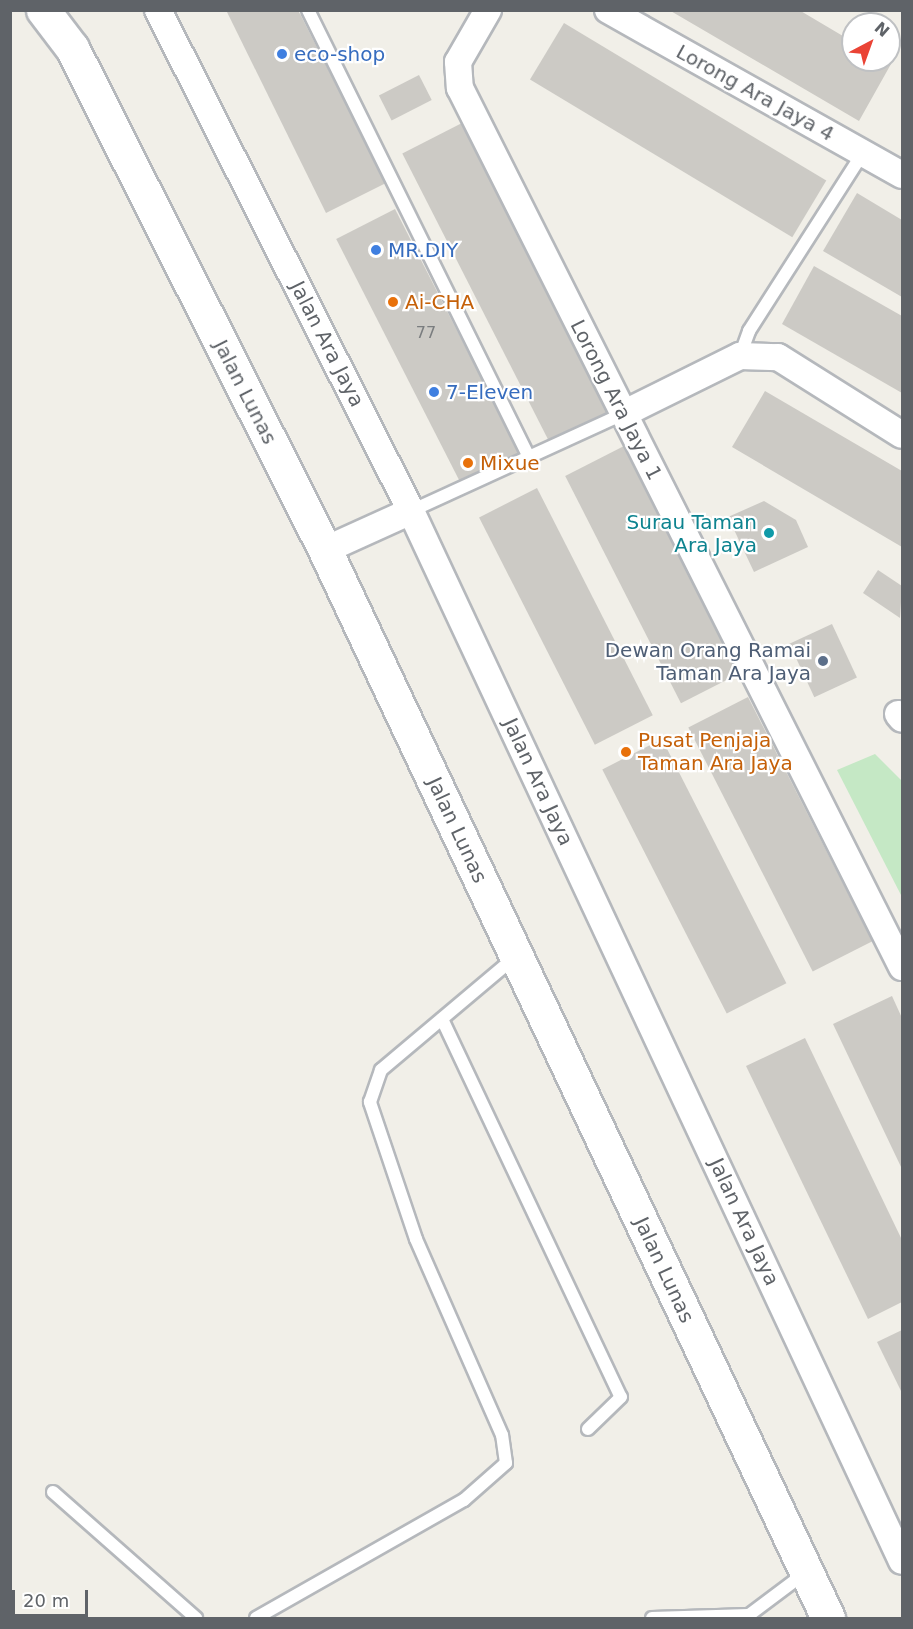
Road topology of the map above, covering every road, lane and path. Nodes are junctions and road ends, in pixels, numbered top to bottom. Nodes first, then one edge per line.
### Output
1 (43, 10) edge
2 (62, 10) edge
3 (158, 10) edge
4 (308, 10) edge
5 (488, 10) edge
6 (608, 10) edge
7 (72, 48) junction
8 (863, 153) junction
9 (903, 175) edge
10 (740, 356) junction
11 (622, 414) junction
12 (903, 435) edge
13 (529, 457) junction
14 (411, 511) junction
15 (325, 550) junction
16 (516, 956) junction
17 (903, 968) edge
18 (441, 1019) junction
19 (588, 1429) dead end
20 (53, 1492) dead end
21 (903, 1561) edge
22 (806, 1572) junction
23 (746, 1617) edge
24 (196, 1618) edge
25 (256, 1618) edge
26 (652, 1618) edge
27 (828, 1618) edge

1 - 7 main road, Jalan Lunas
2 - 7 main road, Jalan Lunas
3 - 14 street, Jalan Ara Jaya
4 - 13 lane
5 - 11 street, Lorong Ara Jaya 1
6 - 8 street, Lorong Ara Jaya 4
7 - 15 main road, Jalan Lunas
8 - 9 street, Lorong Ara Jaya 4
8 - 10 lane
10 - 11 street
10 - 12 street
11 - 13 lane
11 - 17 street, Lorong Ara Jaya 1
13 - 14 lane
14 - 15 street
14 - 21 street, Jalan Ara Jaya
15 - 16 main road, Jalan Lunas
16 - 18 lane
16 - 22 main road, Jalan Lunas
18 - 19 lane
18 - 25 lane
20 - 24 lane
22 - 23 lane
22 - 27 main road, Jalan Lunas
23 - 26 lane

